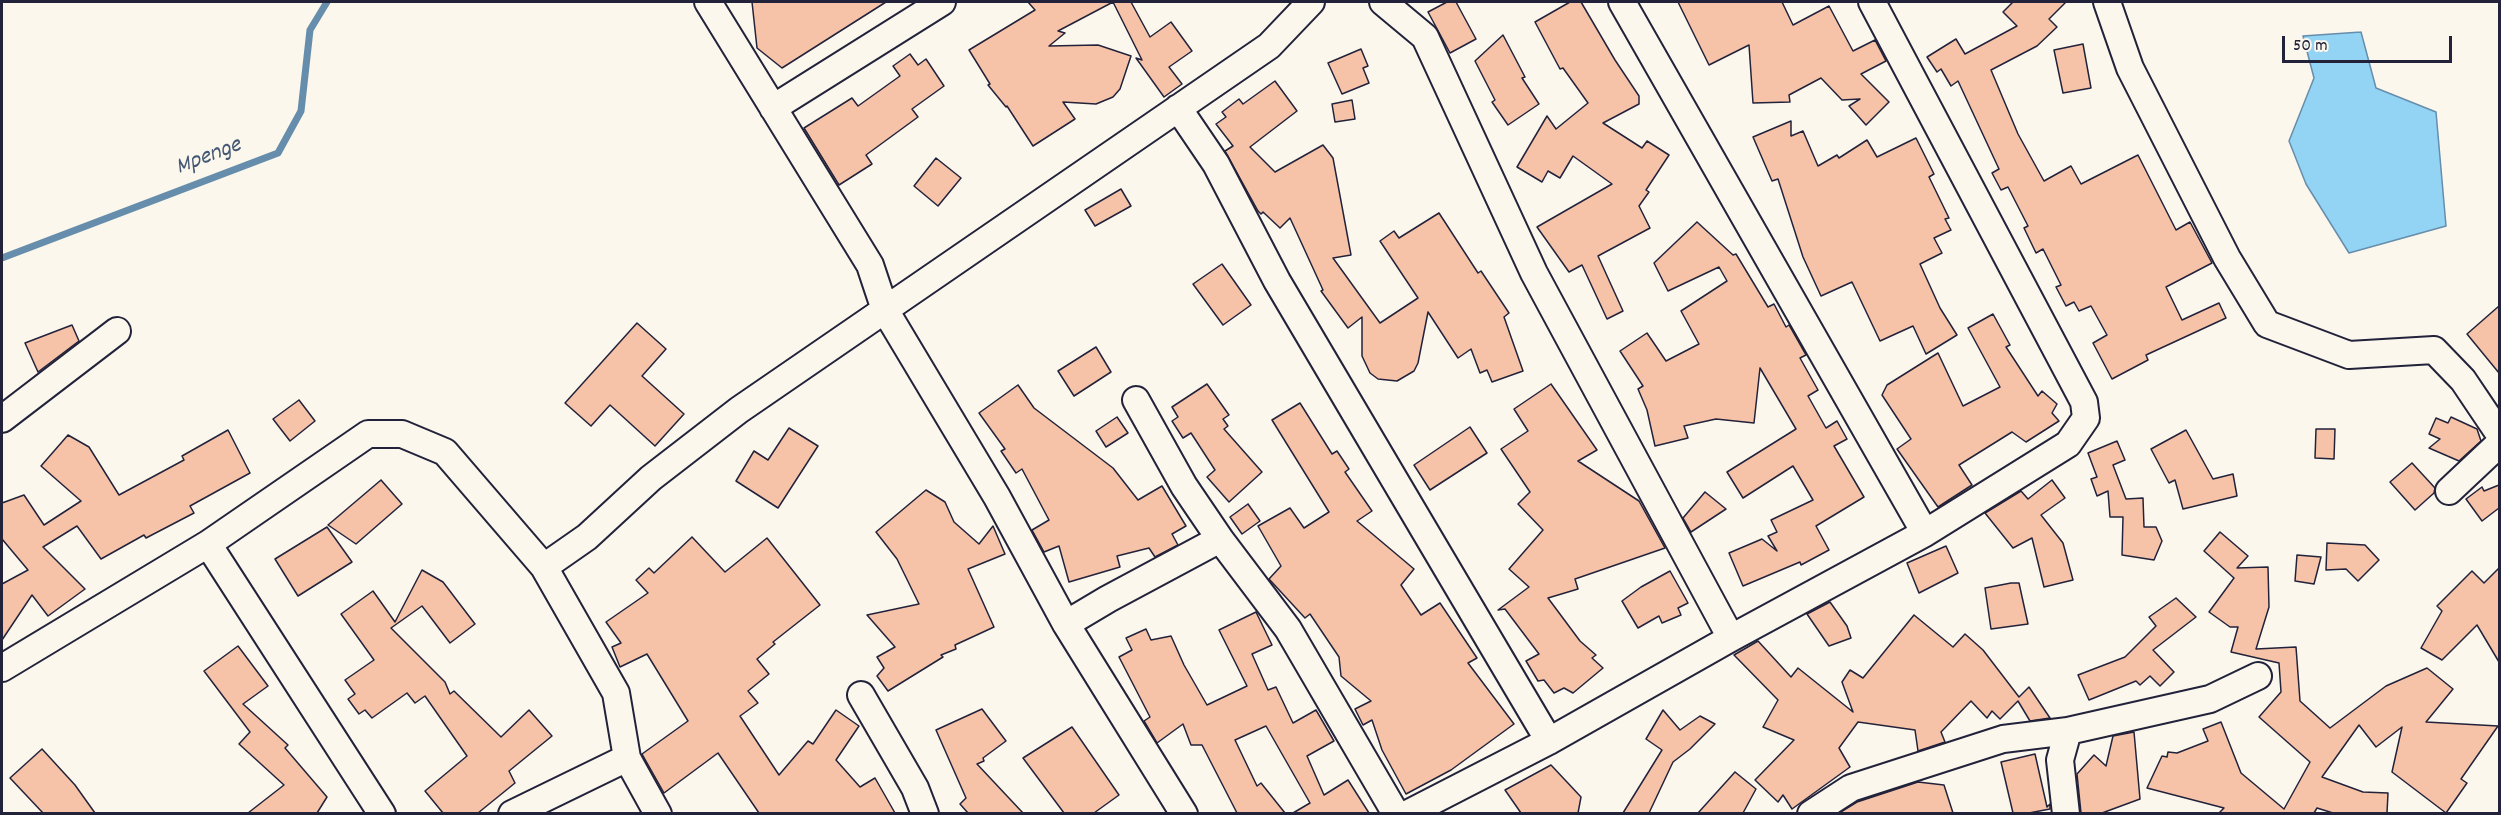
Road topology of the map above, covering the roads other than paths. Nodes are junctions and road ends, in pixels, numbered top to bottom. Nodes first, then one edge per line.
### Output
1 (708, 2) edge
2 (942, 2) edge
3 (1311, 2) edge
4 (1383, 2) edge
5 (1622, 2) edge
6 (1872, 2) edge
7 (2107, 2) edge
8 (773, 108) junction
9 (1178, 108) junction
10 (885, 310) junction
11 (117, 331) dead end
12 (1136, 399) dead end
13 (2, 418) edge
14 (2499, 435) edge
15 (2499, 442) edge
16 (2448, 491) dead end
17 (1925, 533) junction
18 (1220, 539) junction
19 (208, 544) junction
20 (544, 567) junction
21 (1066, 624) junction
22 (1731, 638) junction
23 (2, 668) edge
24 (2258, 676) dead end
25 (861, 695) dead end
26 (2068, 732) junction
27 (1549, 741) junction
28 (627, 758) junction
29 (382, 813) edge
30 (512, 813) edge
31 (658, 813) edge
32 (925, 813) edge
33 (1184, 813) edge
34 (1396, 813) edge
35 (1407, 813) edge
36 (1811, 813) edge
37 (2066, 813) edge

1 - 8 street
2 - 8 street
3 - 9 street
4 - 22 street
5 - 17 street
6 - 17 street
7 - 14 street
8 - 10 street
9 - 10 street
9 - 27 street
10 - 20 street
10 - 21 street
11 - 13 street
12 - 18 street
15 - 16 street
17 - 22 street
18 - 21 street
18 - 34 street
19 - 20 street
19 - 23 street
19 - 29 street
20 - 28 street
21 - 33 street
22 - 27 street
24 - 26 street
25 - 32 street
26 - 36 street
26 - 37 street
27 - 35 street
28 - 30 street
28 - 31 street

